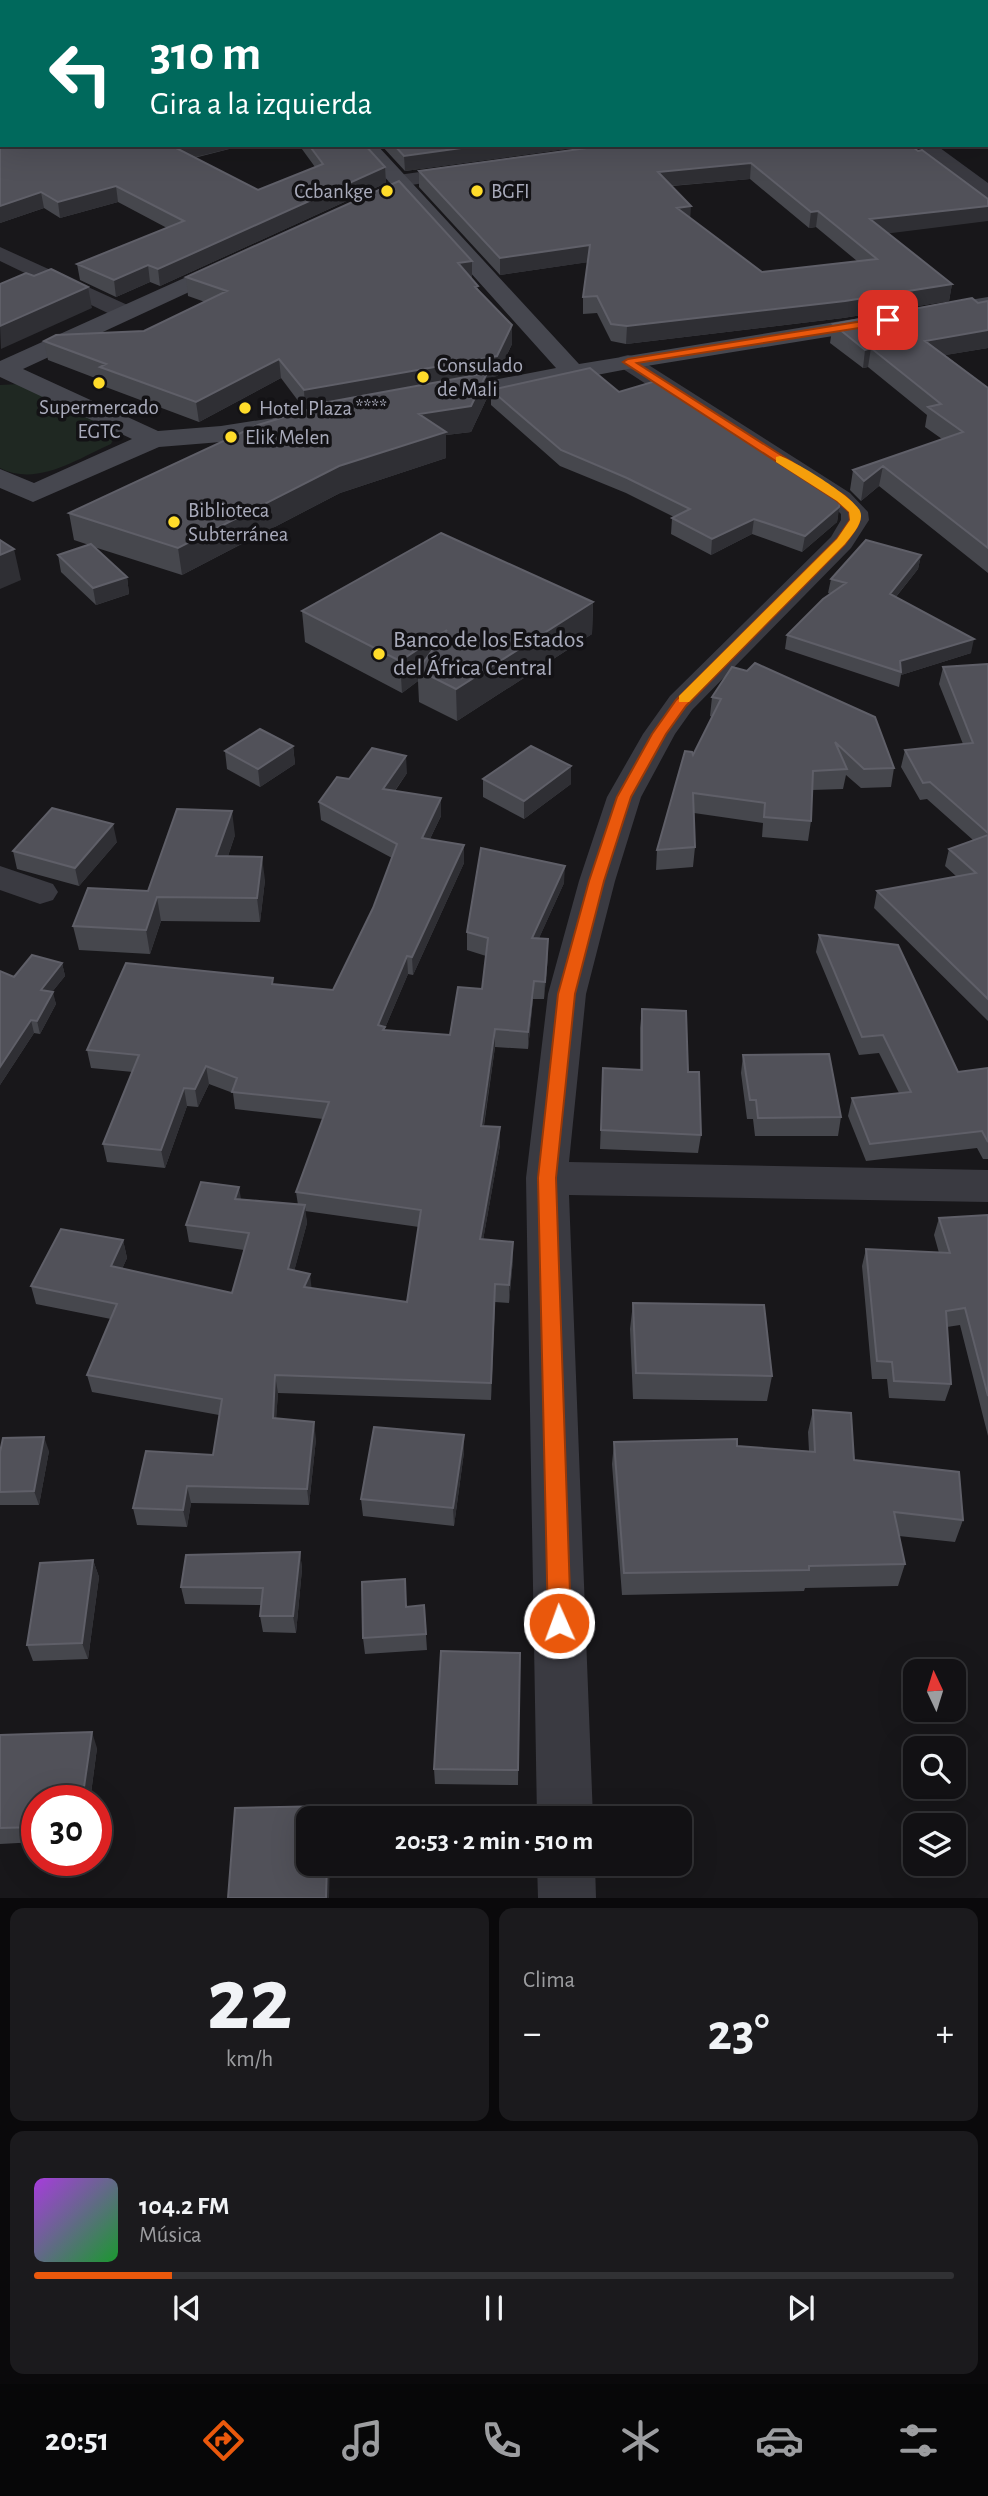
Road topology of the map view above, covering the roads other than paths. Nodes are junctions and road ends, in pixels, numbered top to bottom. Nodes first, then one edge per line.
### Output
1 (368, 147) edge
2 (927, 147) edge
3 (494, 168) edge
4 (400, 183) junction
5 (988, 192) edge
6 (419, 205) junction
7 (259, 251) edge
8 (0, 253) edge
9 (988, 304) edge
10 (124, 312) junction
11 (628, 362) junction
12 (2, 370) edge
13 (573, 372) junction
14 (409, 402) edge
15 (318, 419) edge
16 (154, 439) junction
17 (0, 477) edge
18 (0, 877) edge
19 (40, 892) dead end
20 (547, 1178) junction
21 (988, 1186) edge
22 (565, 1806) edge
23 (566, 1876) edge
24 (567, 1898) edge

1 - 4 street
2 - 5 street
3 - 4 street
4 - 6 street
4 - 6 street
6 - 13 street
7 - 10 street
8 - 10 street
9 - 11 street
10 - 12 street
11 - 13 street
11 - 20 street
12 - 16 street
13 - 14 street
15 - 16 street
16 - 17 street
18 - 19 street
20 - 21 street
20 - 22 street
23 - 24 street

